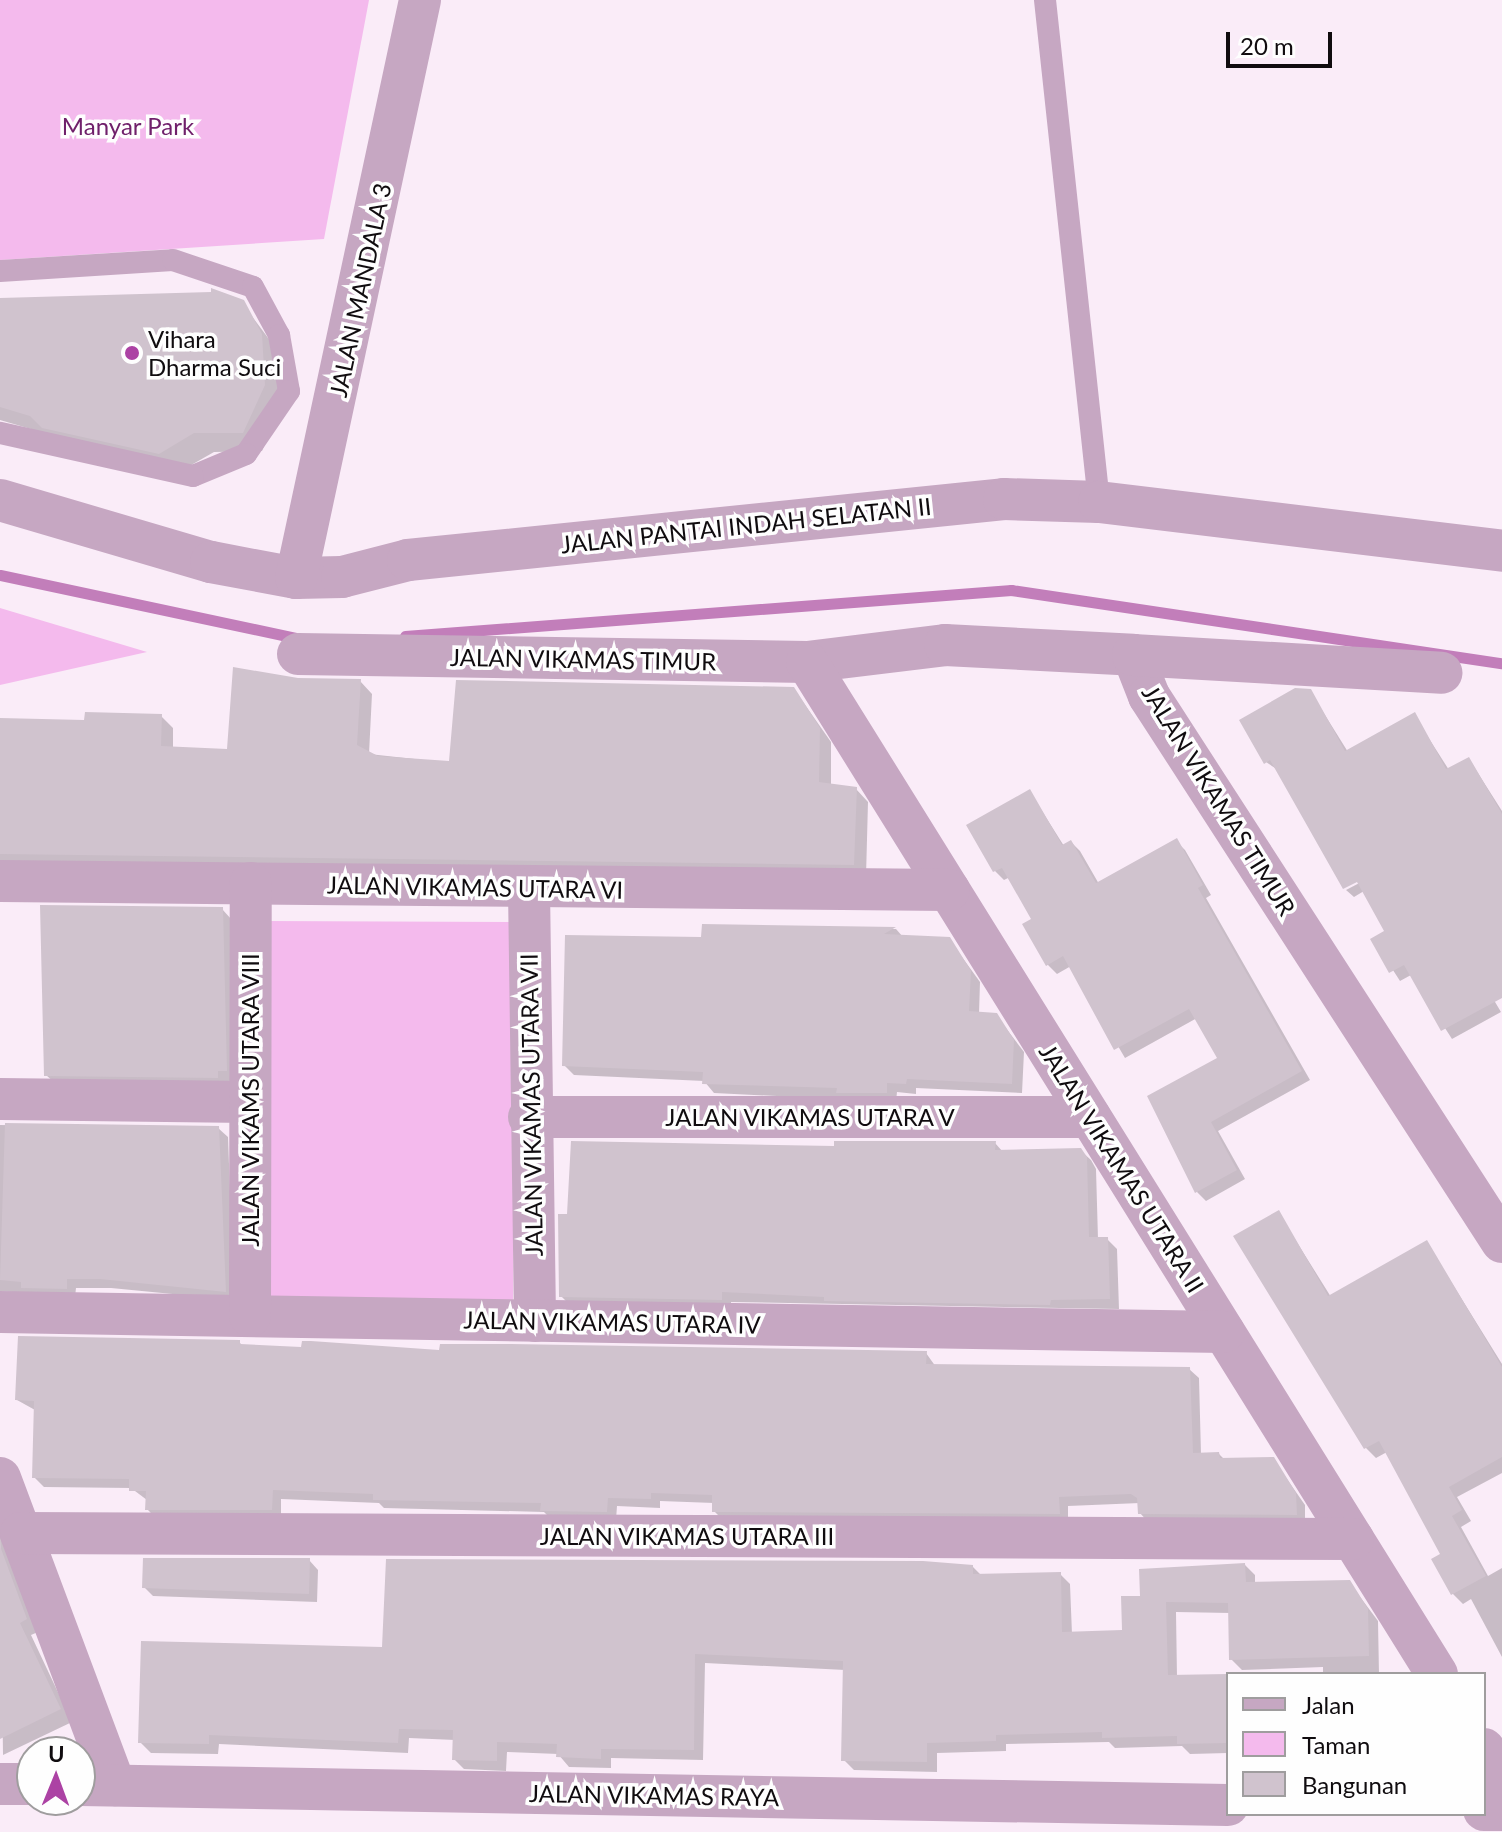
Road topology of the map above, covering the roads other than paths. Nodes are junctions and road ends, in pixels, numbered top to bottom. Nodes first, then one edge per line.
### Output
1 (420, 0) edge
2 (1045, 0) edge
3 (0, 271) edge
4 (0, 433) edge
5 (0, 500) edge
6 (1099, 502) junction
7 (1502, 551) edge
8 (296, 578) junction
9 (298, 654) dead end
10 (1133, 655) junction
11 (807, 662) junction
12 (1441, 673) dead end
13 (0, 881) edge
14 (251, 883) junction
15 (529, 889) junction
16 (949, 890) junction
17 (0, 1099) edge
18 (249, 1102) junction
19 (529, 1117) junction
20 (1090, 1117) junction
21 (1502, 1242) edge
22 (0, 1312) edge
23 (250, 1316) junction
24 (535, 1321) junction
25 (1224, 1332) junction
26 (0, 1478) edge
27 (21, 1533) junction
28 (1353, 1539) junction
29 (1436, 1672) edge
30 (1486, 1752) edge
31 (1502, 1778) edge
32 (97, 1785) edge
33 (1226, 1805) edge

1 - 8 street, JALAN MANDALA 3
2 - 6 lane
3 - 4 lane
5 - 8 street, JALAN PANTAI INDAH SELATAN II
6 - 7 street, JALAN PANTAI INDAH SELATAN II
6 - 8 street, JALAN PANTAI INDAH SELATAN II
9 - 11 street, JALAN VIKAMAS TIMUR
10 - 11 street, JALAN VIKAMAS TIMUR
10 - 12 street
10 - 21 street, JALAN VIKAMAS TIMUR
11 - 16 street, JALAN VIKAMAS UTARA II
13 - 14 street, JALAN VIKAMAS UTARA VI
14 - 15 street, JALAN VIKAMAS UTARA VI
14 - 18 street, JALAN VIKAMS UTARA VIII
15 - 16 street, JALAN VIKAMAS UTARA VI
15 - 19 street, JALAN VIKAMAS UTARA VII
16 - 20 street, JALAN VIKAMAS UTARA II
17 - 18 street
18 - 23 street, JALAN VIKAMS UTARA VIII
19 - 20 street, JALAN VIKAMAS UTARA V
19 - 24 street, JALAN VIKAMAS UTARA VII
20 - 25 street, JALAN VIKAMAS UTARA II
22 - 23 street, JALAN VIKAMAS UTARA IV
23 - 24 street, JALAN VIKAMAS UTARA IV
24 - 25 street, JALAN VIKAMAS UTARA IV
25 - 28 street, JALAN VIKAMAS UTARA II
26 - 27 street
27 - 28 street, JALAN VIKAMAS UTARA III
27 - 32 street
28 - 29 street, JALAN VIKAMAS UTARA II
30 - 31 street
32 - 33 street, JALAN VIKAMAS RAYA

